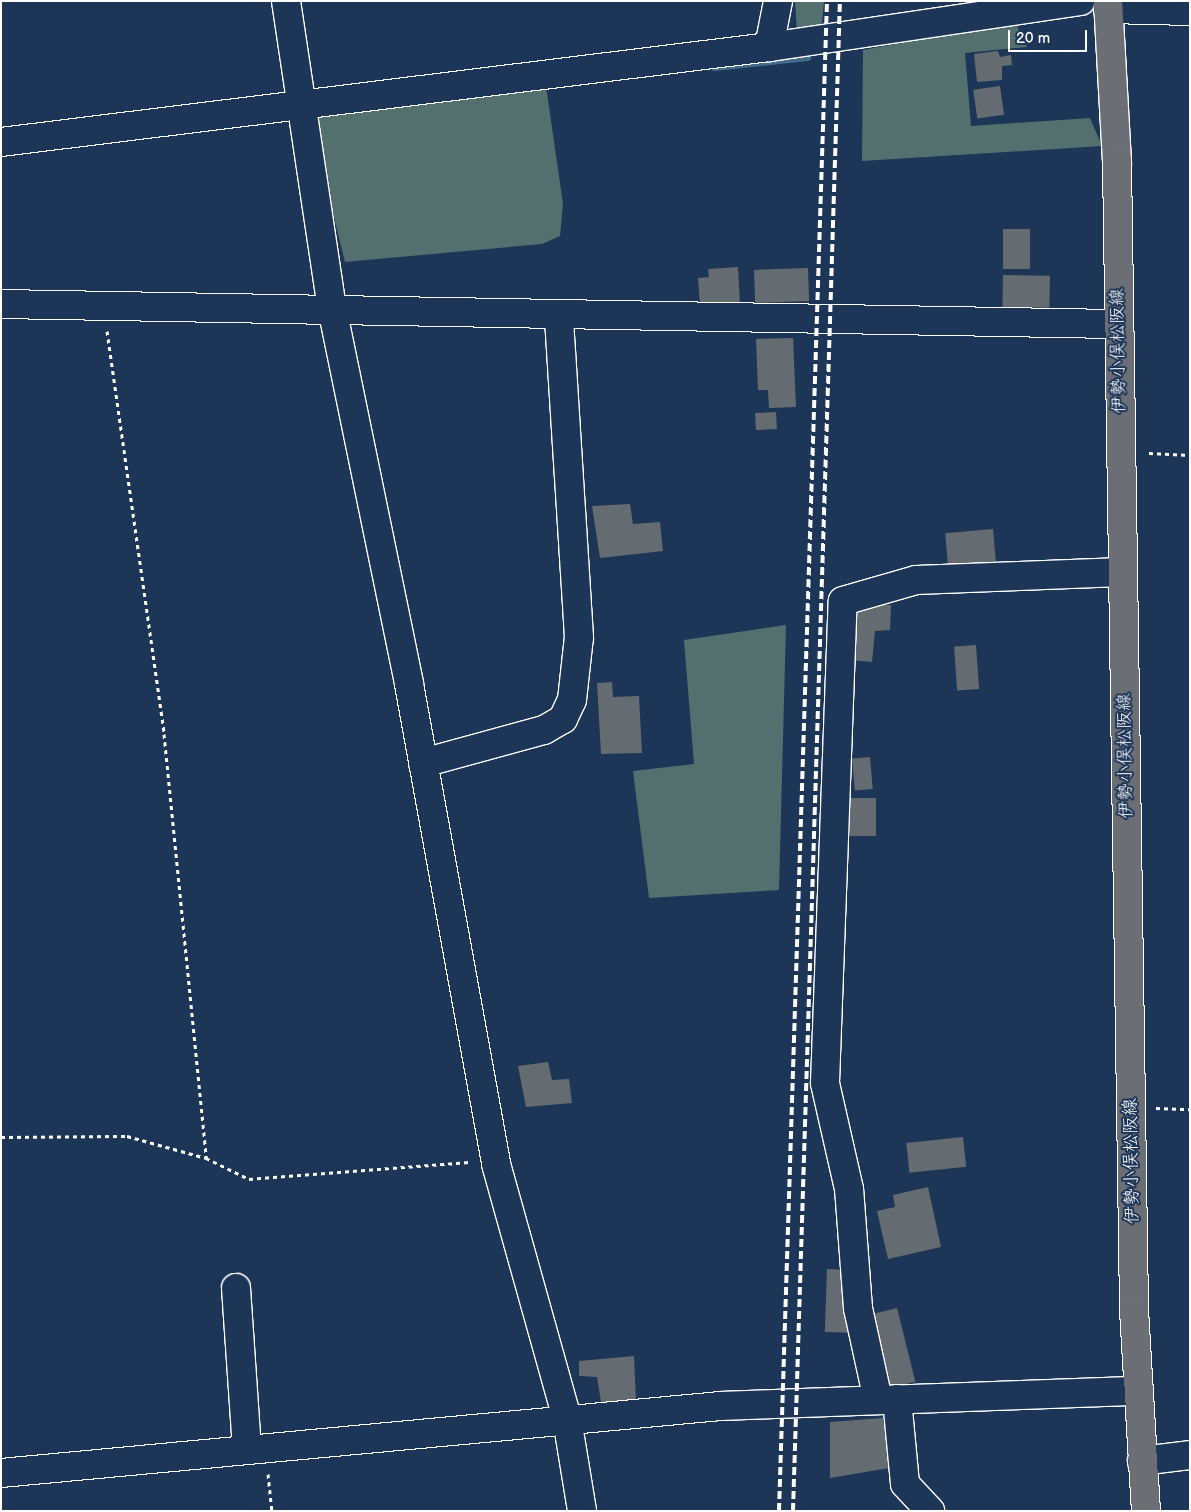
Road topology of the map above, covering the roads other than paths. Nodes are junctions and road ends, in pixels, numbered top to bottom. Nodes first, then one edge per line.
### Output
1 (286, 1) edge
2 (778, 1) edge
3 (1081, 1) edge
4 (1108, 5) edge
5 (1190, 10) edge
6 (769, 47) junction
7 (298, 102) junction
8 (1, 142) edge
9 (1, 304) edge
10 (332, 308) junction
11 (559, 316) junction
12 (1118, 324) junction
13 (1122, 572) junction
14 (423, 763) junction
15 (236, 1288) dead end
16 (1138, 1391) junction
17 (887, 1399) junction
18 (567, 1419) junction
19 (256, 1448) junction
20 (1190, 1455) edge
21 (1142, 1461) junction
22 (1, 1473) edge
23 (582, 1511) edge
24 (930, 1511) edge
25 (1146, 1511) edge

1 - 7 street
2 - 6 street
3 - 6 street
4 - 5 street
4 - 12 main road, 伊勢小俣松阪線
6 - 7 street
7 - 8 street
7 - 10 street
9 - 10 street
10 - 11 street
10 - 14 street
11 - 12 street
11 - 14 street
12 - 13 main road, 伊勢小俣松阪線
13 - 16 main road, 伊勢小俣松阪線
13 - 17 street
14 - 18 street
15 - 19 street
16 - 17 street
16 - 21 main road, 伊勢小俣松阪線
17 - 18 street
17 - 24 street
18 - 19 street
18 - 23 street
19 - 22 street
20 - 21 street
21 - 25 main road, 伊勢小俣松阪線

